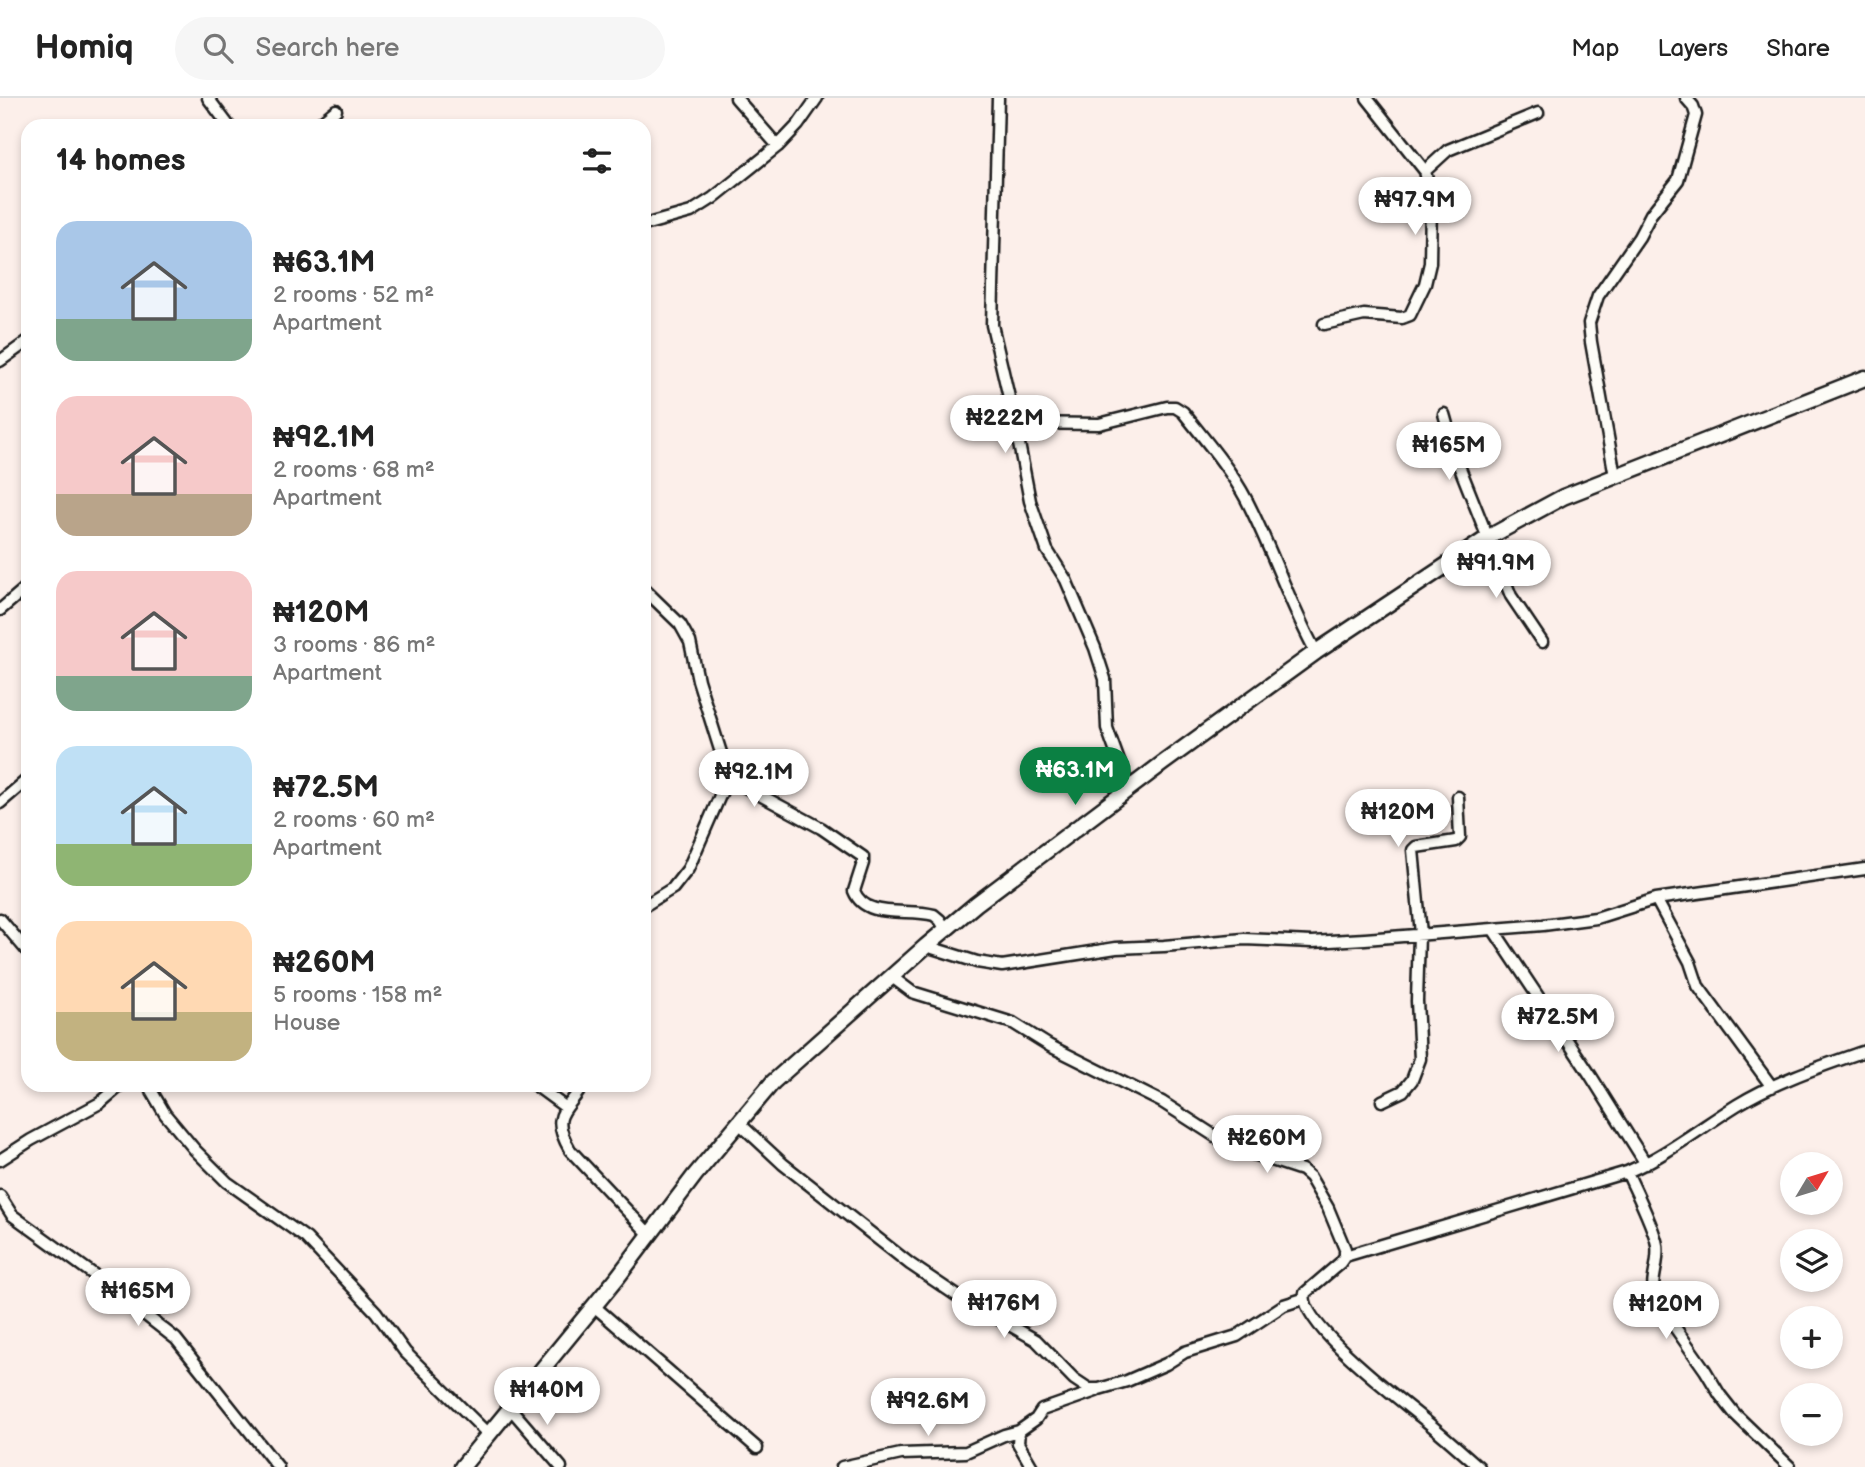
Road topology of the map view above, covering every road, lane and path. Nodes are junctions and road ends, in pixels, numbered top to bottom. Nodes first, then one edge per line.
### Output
1 (208, 98) edge
2 (736, 98) edge
3 (817, 98) edge
4 (998, 98) edge
5 (1367, 98) edge
6 (1686, 98) edge
7 (336, 110) dead end
8 (1538, 113) dead end
9 (224, 119) edge
10 (325, 119) edge
11 (778, 146) junction
12 (1425, 171) junction
13 (651, 223) edge
14 (1324, 324) dead end
15 (21, 346) edge
16 (0, 361) edge
17 (1865, 379) edge
18 (1444, 414) dead end
19 (1015, 423) junction
20 (1615, 475) junction
21 (1489, 537) junction
22 (21, 592) edge
23 (651, 596) edge
24 (0, 610) edge
25 (1542, 642) dead end
26 (1316, 652) junction
27 (729, 775) junction
28 (21, 785) edge
29 (1129, 789) junction
30 (1458, 797) dead end
31 (0, 803) edge
32 (1865, 869) edge
33 (1656, 899) junction
34 (651, 902) edge
35 (0, 919) edge
36 (1493, 929) junction
37 (946, 930) junction
38 (1420, 934) junction
39 (21, 944) edge
40 (926, 946) junction
41 (892, 977) junction
42 (1865, 1051) edge
43 (1772, 1087) junction
44 (113, 1092) edge
45 (153, 1092) edge
46 (545, 1092) edge
47 (577, 1092) edge
48 (1382, 1101) dead end
49 (565, 1107) junction
50 (739, 1123) junction
51 (0, 1160) edge
52 (1646, 1164) junction
53 (1627, 1172) junction
54 (0, 1196) edge
55 (650, 1235) junction
56 (1345, 1256) junction
57 (1303, 1298) junction
58 (594, 1306) junction
59 (1066, 1370) junction
60 (1099, 1389) junction
61 (1073, 1398) junction
62 (511, 1409) junction
63 (1019, 1431) junction
64 (489, 1435) junction
65 (757, 1448) dead end
66 (278, 1467) edge
67 (462, 1467) edge
68 (561, 1467) edge
69 (842, 1467) edge
70 (1032, 1467) edge
71 (1479, 1467) edge
72 (1790, 1467) edge

1 - 9 street
2 - 11 street
3 - 11 street
4 - 19 street
5 - 12 street
6 - 20 street
7 - 10 street
8 - 12 street
11 - 13 street
12 - 14 street
15 - 16 street
17 - 20 main road
18 - 21 street
19 - 26 street
19 - 29 street
20 - 21 main road
21 - 25 street
21 - 26 main road
22 - 24 street
23 - 27 street
26 - 29 main road
27 - 34 street
27 - 37 street
28 - 31 street
29 - 37 main road
30 - 38 street
32 - 33 street
33 - 36 street
33 - 43 street
35 - 39 street
36 - 38 street
36 - 52 street
37 - 40 main road
38 - 40 street
38 - 48 street
40 - 41 main road
41 - 50 main road
41 - 56 street
42 - 43 street
43 - 52 street
44 - 51 street
45 - 64 street
46 - 49 street
47 - 49 street
49 - 55 street
50 - 55 main road
50 - 59 street
52 - 53 street
53 - 56 street
53 - 72 street
54 - 66 street
55 - 58 main road
56 - 57 street
57 - 60 street
57 - 71 street
58 - 62 main road
58 - 65 street
59 - 60 street
59 - 61 street
60 - 61 street
61 - 63 street
62 - 64 main road
62 - 68 street
63 - 69 street
63 - 70 street
64 - 67 main road

